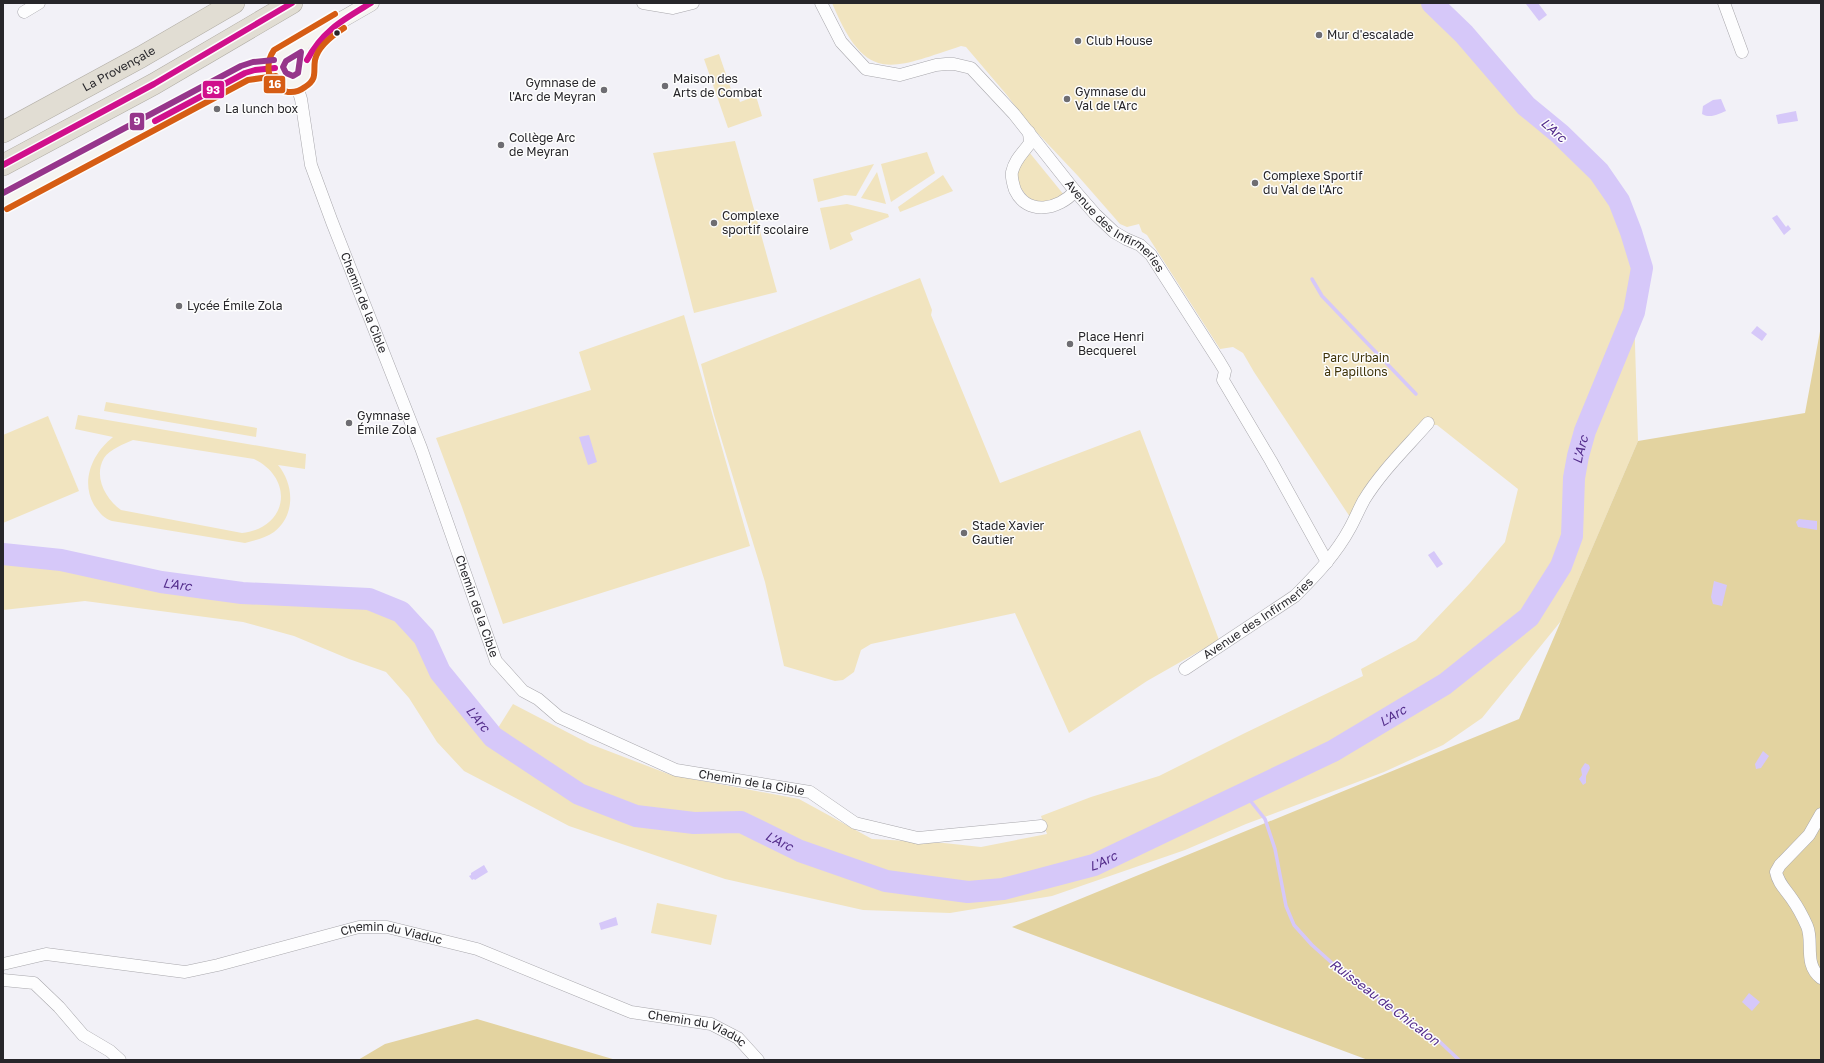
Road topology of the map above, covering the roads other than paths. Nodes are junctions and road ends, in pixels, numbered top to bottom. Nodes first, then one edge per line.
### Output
1 (39, 3) edge
2 (234, 3) edge
3 (292, 3) edge
4 (371, 3) edge
5 (643, 3) edge
6 (693, 3) edge
7 (821, 3) edge
8 (1724, 3) edge
9 (24, 12) dead end
10 (327, 29) junction
11 (289, 50) junction
12 (1742, 52) dead end
13 (307, 60) junction
14 (275, 68) junction
15 (296, 83) junction
16 (3, 132) edge
17 (1029, 132) junction
18 (3, 165) edge
19 (1075, 191) junction
20 (3, 202) edge
21 (1428, 423) dead end
22 (1327, 562) junction
23 (1185, 669) dead end
24 (1821, 814) edge
25 (1041, 826) dead end
26 (3, 964) edge
27 (1821, 978) edge
28 (3, 980) edge
29 (120, 1060) edge
30 (758, 1060) edge

1 - 9 street
2 - 16 highway, La Provençale
3 - 18 highway
4 - 10 main road
5 - 6 street
7 - 17 street, Avenue des Infirmeries
8 - 12 street
10 - 11 main road
10 - 13 main road
11 - 13 main road
11 - 14 main road
13 - 15 main road
14 - 15 main road
14 - 20 main road
15 - 25 street, Chemin de la Cible
17 - 19 street, Avenue des Infirmeries
17 - 19 street
19 - 22 street, Avenue des Infirmeries
21 - 22 street, Avenue des Infirmeries
22 - 23 street, Avenue des Infirmeries
24 - 27 street
26 - 30 street, Chemin du Viaduc
28 - 29 street

